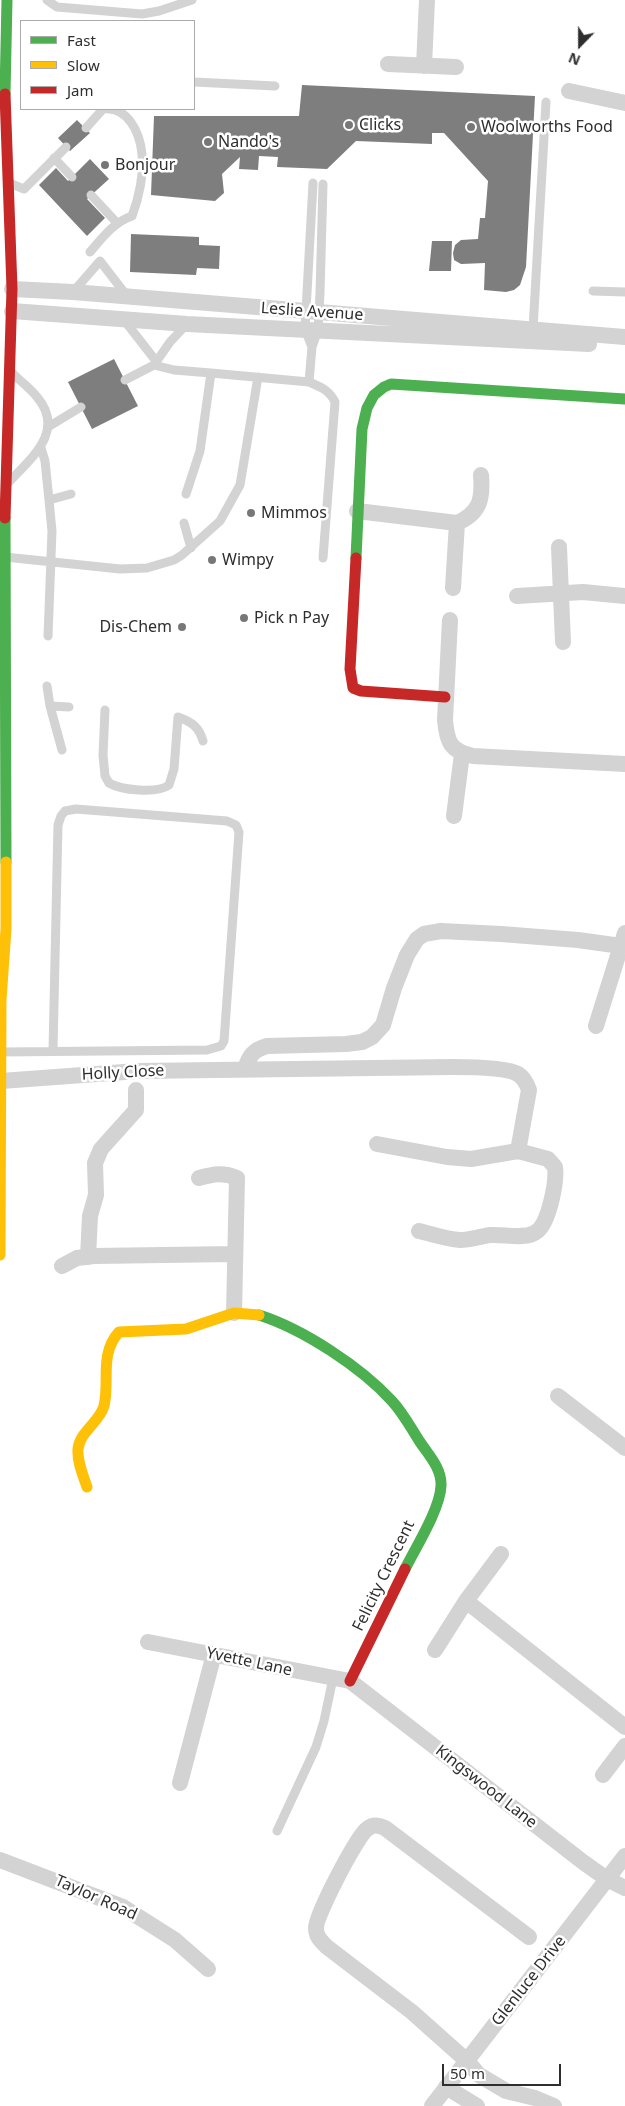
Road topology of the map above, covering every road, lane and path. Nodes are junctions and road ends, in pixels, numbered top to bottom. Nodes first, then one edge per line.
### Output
1 (7, 0) edge
2 (47, 0) edge
3 (192, 0) edge
4 (427, 0) edge
5 (143, 18) edge
6 (388, 64) dead end
7 (424, 66) junction
8 (456, 67) dead end
9 (195, 82) edge
10 (275, 86) dead end
11 (569, 91) dead end
12 (546, 102) dead end
13 (625, 102) edge
14 (105, 110) edge
15 (111, 110) edge
16 (86, 128) dead end
17 (66, 147) dead end
18 (54, 158) junction
19 (72, 177) dead end
20 (6, 182) junction
21 (313, 183) dead end
22 (323, 184) dead end
23 (91, 195) dead end
24 (117, 223) junction
25 (90, 252) dead end
26 (6, 290) edge
27 (594, 291) dead end
28 (73, 292) junction
29 (625, 292) edge
30 (128, 297) junction
31 (6, 312) edge
32 (312, 312) junction
33 (123, 318) junction
34 (187, 324) junction
35 (533, 329) junction
36 (311, 330) junction
37 (625, 337) edge
38 (625, 346) edge
39 (155, 363) junction
40 (8, 369) junction
41 (211, 373) junction
42 (258, 377) junction
43 (125, 380) dead end
44 (309, 382) junction
45 (625, 399) edge
46 (81, 407) dead end
47 (48, 427) junction
48 (41, 448) junction
49 (481, 475) dead end
50 (6, 485) junction
51 (71, 494) dead end
52 (186, 494) dead end
53 (49, 500) junction
54 (357, 511) junction
55 (184, 523) dead end
56 (457, 523) junction
57 (559, 547) dead end
58 (191, 548) junction
59 (3, 557) edge
60 (323, 558) dead end
61 (50, 561) junction
62 (453, 588) dead end
63 (560, 593) junction
64 (518, 596) dead end
65 (625, 596) edge
66 (450, 620) dead end
67 (48, 636) dead end
68 (563, 642) dead end
69 (46, 686) dead end
70 (445, 697) junction
71 (50, 706) junction
72 (69, 707) dead end
73 (105, 710) dead end
74 (204, 741) dead end
75 (62, 750) dead end
76 (462, 754) junction
77 (625, 764) edge
78 (454, 816) dead end
79 (623, 939) edge
80 (0, 994) edge
81 (596, 1026) dead end
82 (53, 1050) junction
83 (1, 1052) edge
84 (245, 1069) junction
85 (1, 1081) edge
86 (136, 1090) dead end
87 (377, 1144) dead end
88 (518, 1151) junction
89 (199, 1178) dead end
90 (419, 1231) dead end
91 (234, 1254) junction
92 (0, 1255) edge
93 (88, 1256) junction
94 (62, 1266) dead end
95 (234, 1313) junction
96 (558, 1396) dead end
97 (625, 1448) edge
98 (87, 1487) dead end
99 (501, 1554) dead end
100 (466, 1601) junction
101 (148, 1642) dead end
102 (435, 1650) dead end
103 (214, 1654) junction
104 (333, 1678) junction
105 (350, 1681) junction
106 (625, 1726) edge
107 (625, 1746) edge
108 (603, 1775) dead end
109 (180, 1783) dead end
110 (277, 1831) dead end
111 (625, 1856) edge
112 (0, 1860) edge
113 (607, 1880) junction
114 (625, 1888) edge
115 (529, 1937) dead end
116 (208, 1968) dead end
117 (467, 2061) junction
118 (446, 2087) junction
119 (432, 2106) edge
120 (477, 2106) edge
121 (554, 2106) edge

1 - 20 street
2 - 5 lane
3 - 5 lane
4 - 7 street
6 - 7 street
7 - 8 street
9 - 10 lane
11 - 13 street
12 - 35 lane
14 - 16 lane
15 - 24 lane
17 - 18 lane
18 - 19 lane
18 - 20 lane
20 - 26 street
21 - 32 lane
22 - 32 lane
23 - 24 lane
24 - 25 lane
26 - 28 street, Leslie Avenue
26 - 31 street
27 - 29 lane
28 - 30 street, Leslie Avenue
28 - 30 lane
30 - 32 street, Leslie Avenue
31 - 33 street, Leslie Avenue
31 - 40 street
32 - 35 street, Leslie Avenue
32 - 36 lane
32 - 36 lane
33 - 34 street, Leslie Avenue
33 - 39 lane
34 - 36 street, Leslie Avenue
34 - 39 lane
35 - 37 street, Leslie Avenue
36 - 38 street, Leslie Avenue
36 - 44 lane
39 - 41 lane
39 - 43 lane
40 - 47 lane
40 - 50 street
41 - 42 lane
41 - 52 lane
42 - 44 lane
42 - 58 lane
44 - 60 lane
45 - 54 street
46 - 47 lane
47 - 48 lane
48 - 50 lane
48 - 53 lane
49 - 56 street
50 - 59 street
51 - 53 lane
53 - 61 lane
54 - 56 street
54 - 70 street
55 - 58 lane
56 - 62 street
57 - 63 street
58 - 61 lane
59 - 61 lane
59 - 80 street
61 - 67 lane
63 - 64 street
63 - 65 street
63 - 68 street
66 - 70 street
69 - 71 lane
70 - 76 street
71 - 72 lane
71 - 75 lane
73 - 74 lane
76 - 77 street
76 - 78 street
79 - 81 street
79 - 84 street
80 - 83 street
82 - 82 lane
82 - 83 lane
83 - 85 street
84 - 85 street, Holly Close
84 - 88 street, Holly Close
85 - 92 street
86 - 93 street
87 - 88 street
88 - 90 street
89 - 91 street
91 - 93 street
91 - 95 street
93 - 94 street
95 - 98 street
95 - 105 street, Felicity Crescent
96 - 97 street
99 - 100 street
100 - 102 street
100 - 106 street
101 - 103 street, Yvette Lane
103 - 104 street, Yvette Lane
103 - 109 street
104 - 105 street, Yvette Lane
104 - 110 lane
105 - 113 street, Kingswood Lane
107 - 108 street
111 - 113 street, Glenluce Drive
112 - 116 street, Taylor Road
113 - 114 street, Kingswood Lane
113 - 117 street, Glenluce Drive
115 - 117 street
117 - 118 street, Glenluce Drive
117 - 121 street
118 - 119 street, Glenluce Drive
118 - 120 street

